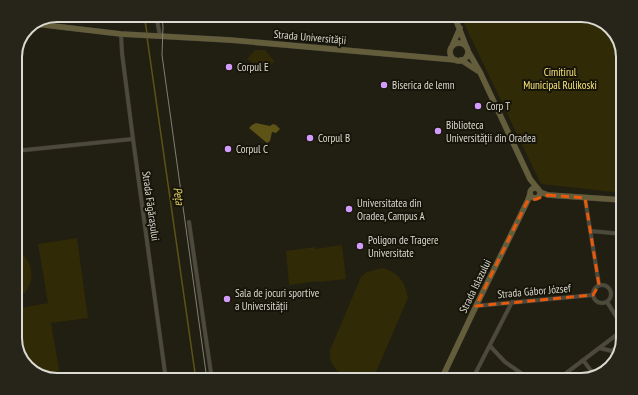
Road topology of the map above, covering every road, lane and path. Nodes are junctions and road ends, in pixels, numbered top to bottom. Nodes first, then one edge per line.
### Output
1 (157, 22) edge
2 (457, 22) edge
3 (44, 25) edge
4 (460, 28) junction
5 (121, 34) junction
6 (158, 36) junction
7 (453, 44) junction
8 (467, 48) junction
9 (450, 50) junction
10 (438, 59) junction
11 (459, 60) junction
12 (480, 72) junction
13 (133, 139) junction
14 (22, 150) edge
15 (530, 179) junction
16 (539, 190) junction
17 (530, 193) junction
18 (548, 195) junction
19 (536, 198) junction
20 (585, 198) junction
21 (616, 200) edge
22 (527, 202) junction
23 (189, 222) dead end
24 (590, 231) junction
25 (616, 233) edge
26 (600, 285) junction
27 (593, 295) junction
28 (512, 302) junction
29 (607, 302) junction
30 (476, 306) junction
31 (616, 316) edge
32 (616, 335) edge
33 (490, 346) junction
34 (599, 348) junction
35 (614, 350) edge
36 (584, 360) junction
37 (592, 371) edge
38 (165, 373) edge
39 (211, 373) edge
40 (444, 373) edge
41 (476, 373) edge
42 (521, 373) edge
43 (566, 373) edge

1 - 6 street
2 - 4 street
3 - 5 street, Strada Universității
4 - 7 street
4 - 8 street
5 - 6 street, Strada Universității
5 - 13 street, Strada Făgărașului
6 - 10 street, Strada Universității
7 - 8 street
7 - 9 street
8 - 11 street
8 - 12 street
9 - 10 street
9 - 11 street
10 - 11 street, Strada Universității
11 - 12 street
12 - 15 street
13 - 14 street
13 - 38 street, Strada Făgărașului
15 - 16 street
15 - 17 street
16 - 17 street
16 - 18 street
16 - 19 street
17 - 19 street
17 - 22 street, Strada Islazului
18 - 19 street
18 - 20 street
19 - 22 street
20 - 21 street
20 - 24 street
22 - 30 street, Strada Islazului
23 - 39 street
24 - 25 street
24 - 26 street
26 - 27 street
26 - 29 street
27 - 28 street, Strada Gábor József
27 - 29 street
28 - 30 street, Strada Gábor József
28 - 33 street
29 - 31 street
30 - 40 street, Strada Islazului
32 - 34 street
33 - 41 street
33 - 42 street
34 - 35 street
34 - 36 street
36 - 37 street
36 - 43 street

